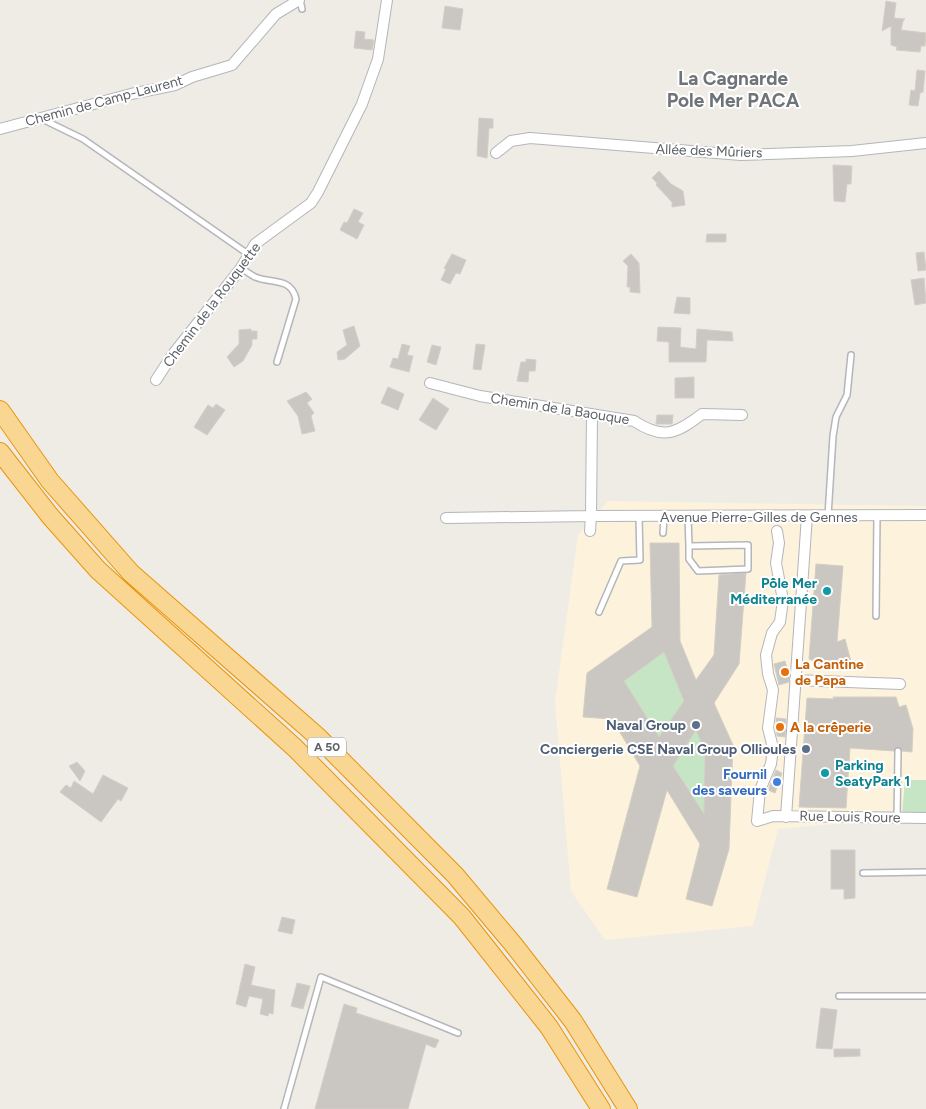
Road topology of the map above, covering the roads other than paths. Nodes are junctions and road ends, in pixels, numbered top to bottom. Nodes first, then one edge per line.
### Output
1 (387, 0) edge
2 (300, 3) edge
3 (42, 118) junction
4 (0, 128) edge
5 (926, 143) edge
6 (496, 153) dead end
7 (248, 254) junction
8 (241, 268) junction
9 (851, 355) dead end
10 (277, 362) dead end
11 (156, 380) dead end
12 (430, 383) dead end
13 (0, 410) edge
14 (592, 414) junction
15 (742, 415) dead end
16 (0, 452) edge
17 (926, 515) edge
18 (591, 516) junction
19 (807, 516) junction
20 (828, 516) junction
21 (877, 516) junction
22 (639, 517) junction
23 (664, 517) junction
24 (688, 517) junction
25 (446, 518) dead end
26 (590, 531) dead end
27 (777, 531) dead end
28 (663, 533) dead end
29 (689, 546) junction
30 (599, 612) dead end
31 (876, 616) dead end
32 (795, 680) junction
33 (900, 684) dead end
34 (898, 751) dead end
35 (786, 817) junction
36 (897, 818) junction
37 (926, 818) edge
38 (926, 872) edge
39 (863, 873) dead end
40 (839, 996) dead end
41 (926, 996) edge
42 (458, 1033) dead end
43 (284, 1109) edge
44 (601, 1109) edge
45 (628, 1109) edge

1 - 7 street, Chemin de la Rouquette
2 - 3 street, Chemin de Camp-Laurent
3 - 4 street, Chemin de Camp-Laurent
3 - 7 lane
5 - 6 street, Allée des Mûriers
7 - 8 street, Chemin de la Rouquette
8 - 10 lane
8 - 11 street, Chemin de la Rouquette
9 - 20 lane
12 - 14 street, Chemin de la Baouque
13 - 45 highway, A 50
14 - 15 street, Chemin de la Baouque
14 - 18 street
16 - 44 highway, A 50
17 - 21 street, Avenue Pierre-Gilles de Gennes
18 - 22 street, Avenue Pierre-Gilles de Gennes
18 - 25 street, Avenue Pierre-Gilles de Gennes
18 - 26 street
19 - 20 street, Avenue Pierre-Gilles de Gennes
19 - 24 street, Avenue Pierre-Gilles de Gennes
19 - 32 street
20 - 21 street, Avenue Pierre-Gilles de Gennes
21 - 31 lane
22 - 23 street, Avenue Pierre-Gilles de Gennes
22 - 30 lane
23 - 24 street, Avenue Pierre-Gilles de Gennes
23 - 28 lane
24 - 29 lane
27 - 35 street, Rue Louis Roure
29 - 29 lane
32 - 33 street
32 - 35 street
34 - 36 lane
35 - 36 street, Rue Louis Roure
36 - 37 street, Rue Louis Roure
38 - 39 lane
40 - 41 lane
42 - 43 lane

